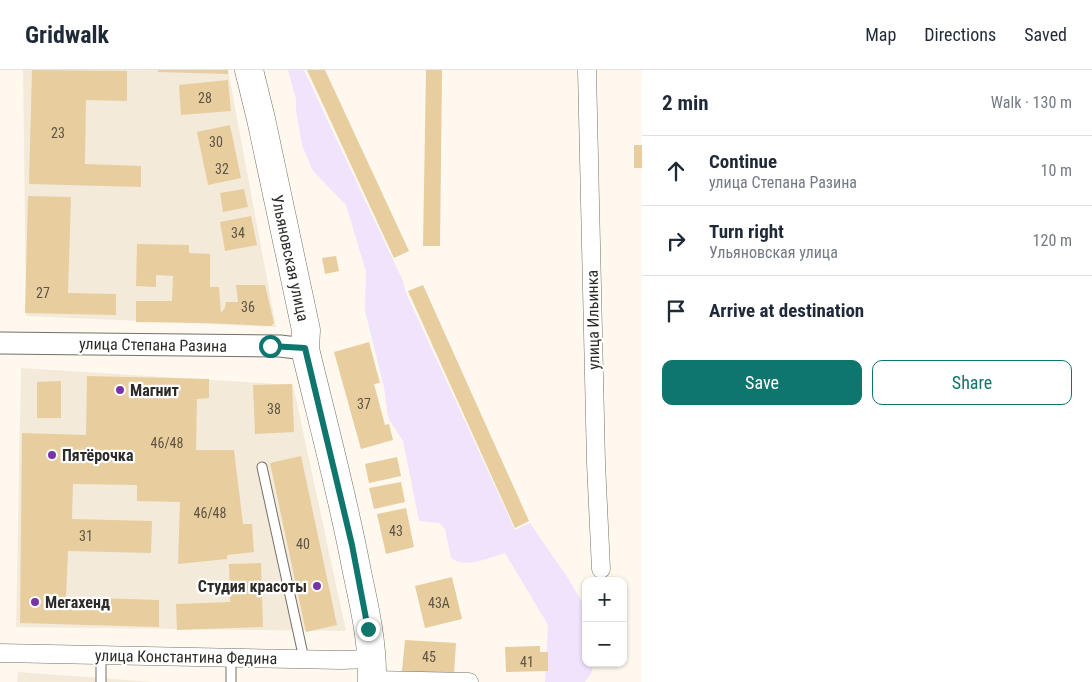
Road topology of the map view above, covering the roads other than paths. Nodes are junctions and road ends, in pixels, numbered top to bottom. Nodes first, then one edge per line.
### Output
1 (249, 70) edge
2 (587, 70) edge
3 (0, 343) edge
4 (305, 348) junction
5 (262, 467) dead end
6 (601, 570) dead end
7 (0, 653) edge
8 (101, 655) junction
9 (231, 657) junction
10 (304, 659) junction
11 (372, 674) edge
12 (101, 682) edge
13 (231, 682) edge
14 (469, 682) edge

1 - 4 main road, Ульяновская улица
2 - 6 street, улица Ильинка
3 - 4 street, улица Степана Разина
4 - 11 main road, Ульяновская улица
5 - 10 lane
7 - 8 street, улица Константина Федина
8 - 9 street, улица Константина Федина
8 - 12 lane
9 - 10 street, улица Константина Федина
9 - 13 lane
10 - 11 street, улица Константина Федина
11 - 14 street, улица Константина Федина

